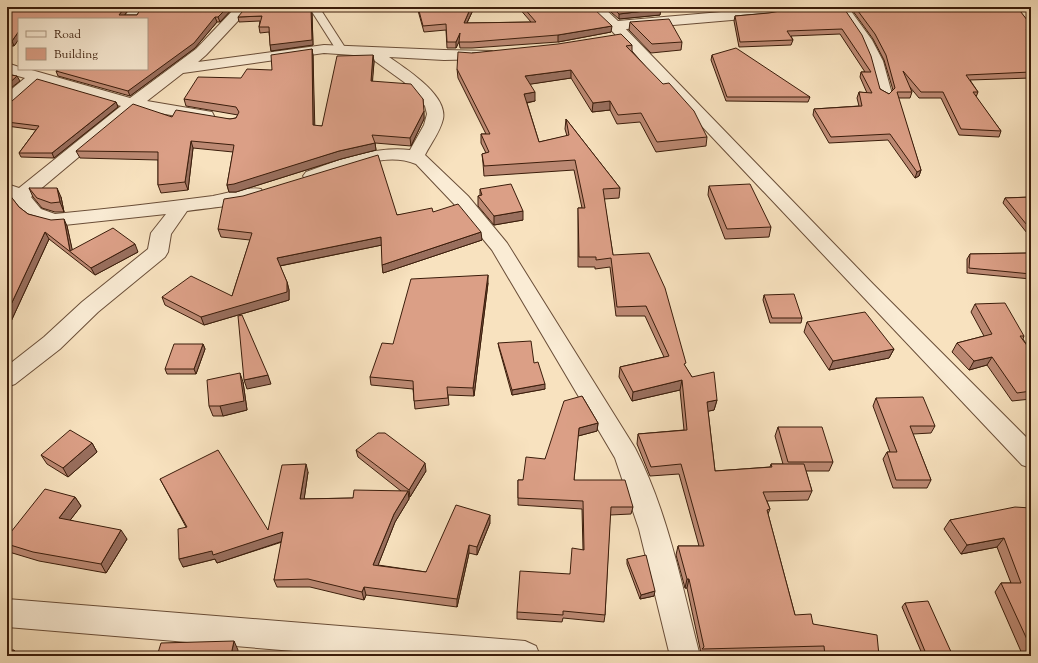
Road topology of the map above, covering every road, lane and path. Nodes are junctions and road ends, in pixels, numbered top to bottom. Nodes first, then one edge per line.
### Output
1 (140, 7) edge
2 (244, 7) edge
3 (314, 7) edge
4 (595, 7) edge
5 (800, 7) edge
6 (843, 7) edge
7 (130, 18) edge
8 (617, 34) junction
9 (341, 49) junction
10 (371, 51) junction
11 (501, 53) edge
12 (7, 68) edge
13 (180, 69) junction
14 (34, 73) edge
15 (886, 94) edge
16 (7, 100) edge
17 (133, 104) junction
18 (225, 119) edge
19 (416, 156) junction
20 (14, 193) edge
21 (182, 205) junction
22 (7, 378) edge
23 (1031, 458) edge
24 (7, 613) edge
25 (461, 653) edge
26 (525, 656) edge
27 (685, 656) edge

1 - 7 street
2 - 13 street
3 - 9 lane
4 - 8 street
5 - 8 street
6 - 15 lane
8 - 23 street
9 - 10 street
9 - 13 street
10 - 11 street
10 - 19 street
12 - 14 street
13 - 17 street
14 - 16 street
14 - 17 street
17 - 18 street
17 - 20 street
19 - 21 street
19 - 27 street
20 - 21 street
21 - 22 street
24 - 25 street
25 - 26 street

